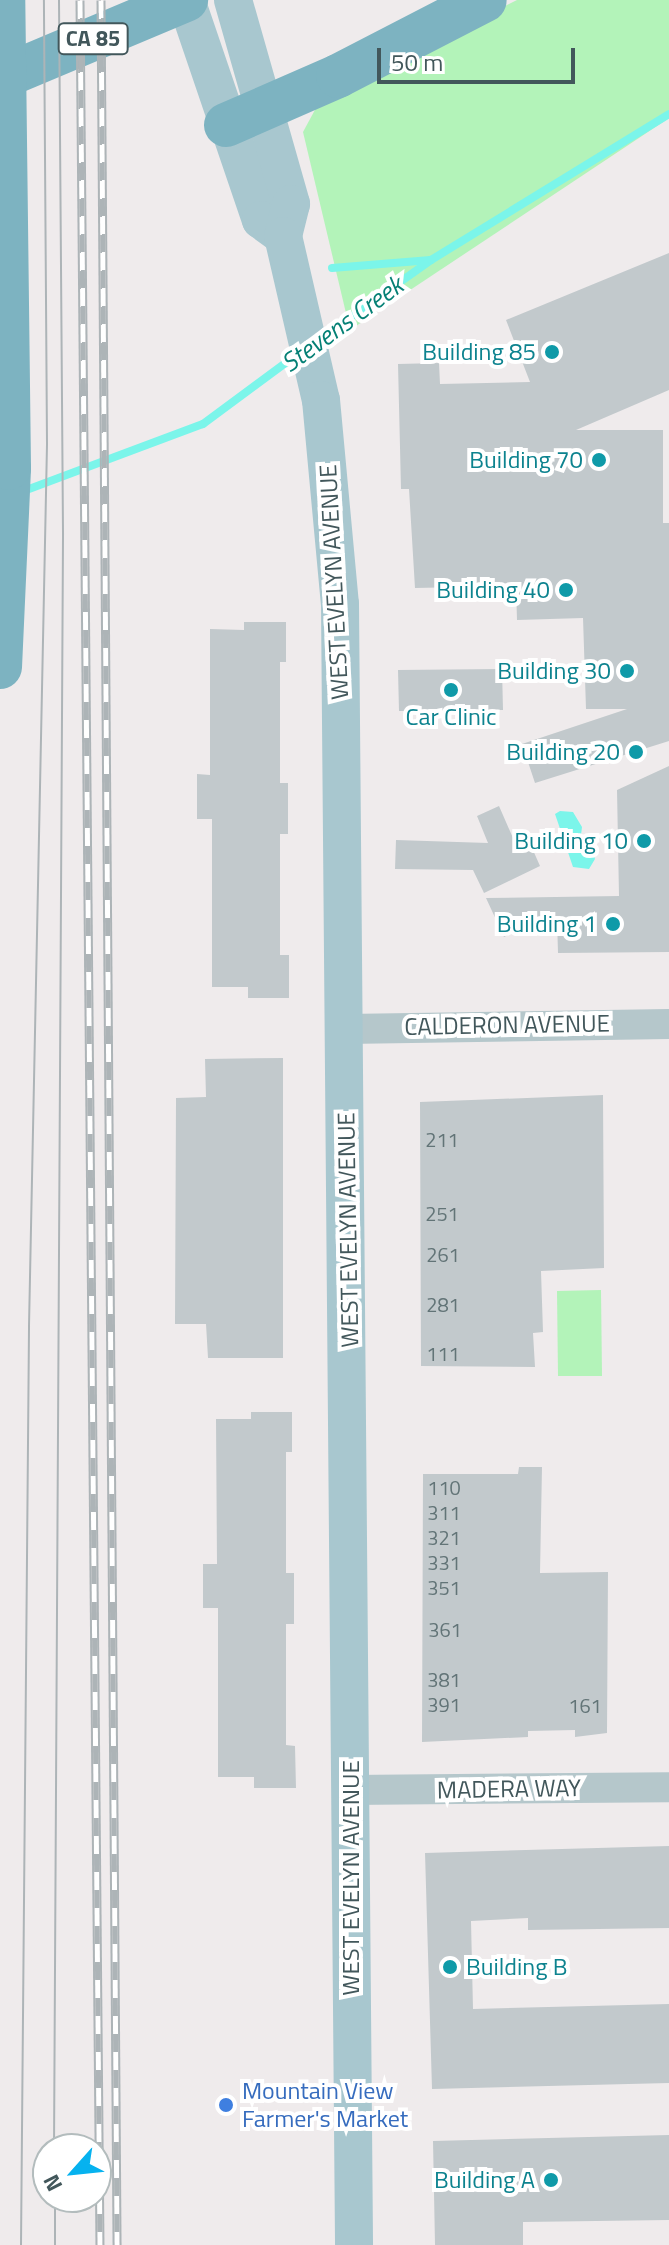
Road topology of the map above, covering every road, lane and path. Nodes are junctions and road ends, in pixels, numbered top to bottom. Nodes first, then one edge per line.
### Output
1 (3, 0) edge
2 (186, 0) edge
3 (233, 0) edge
4 (485, 0) edge
5 (0, 78) edge
6 (245, 117) junction
7 (3, 246) edge
8 (0, 667) edge
9 (669, 1024) edge
10 (346, 1029) junction
11 (669, 1787) edge
12 (350, 1790) junction
13 (357, 2240) edge

1 - 7 highway
2 - 5 highway, CA 85
2 - 6 main road
3 - 6 main road
4 - 6 highway
6 - 10 main road, WEST EVELYN AVENUE
7 - 8 highway
9 - 10 street, CALDERON AVENUE
10 - 12 main road, WEST EVELYN AVENUE
11 - 12 street, MADERA WAY
12 - 13 main road, WEST EVELYN AVENUE

